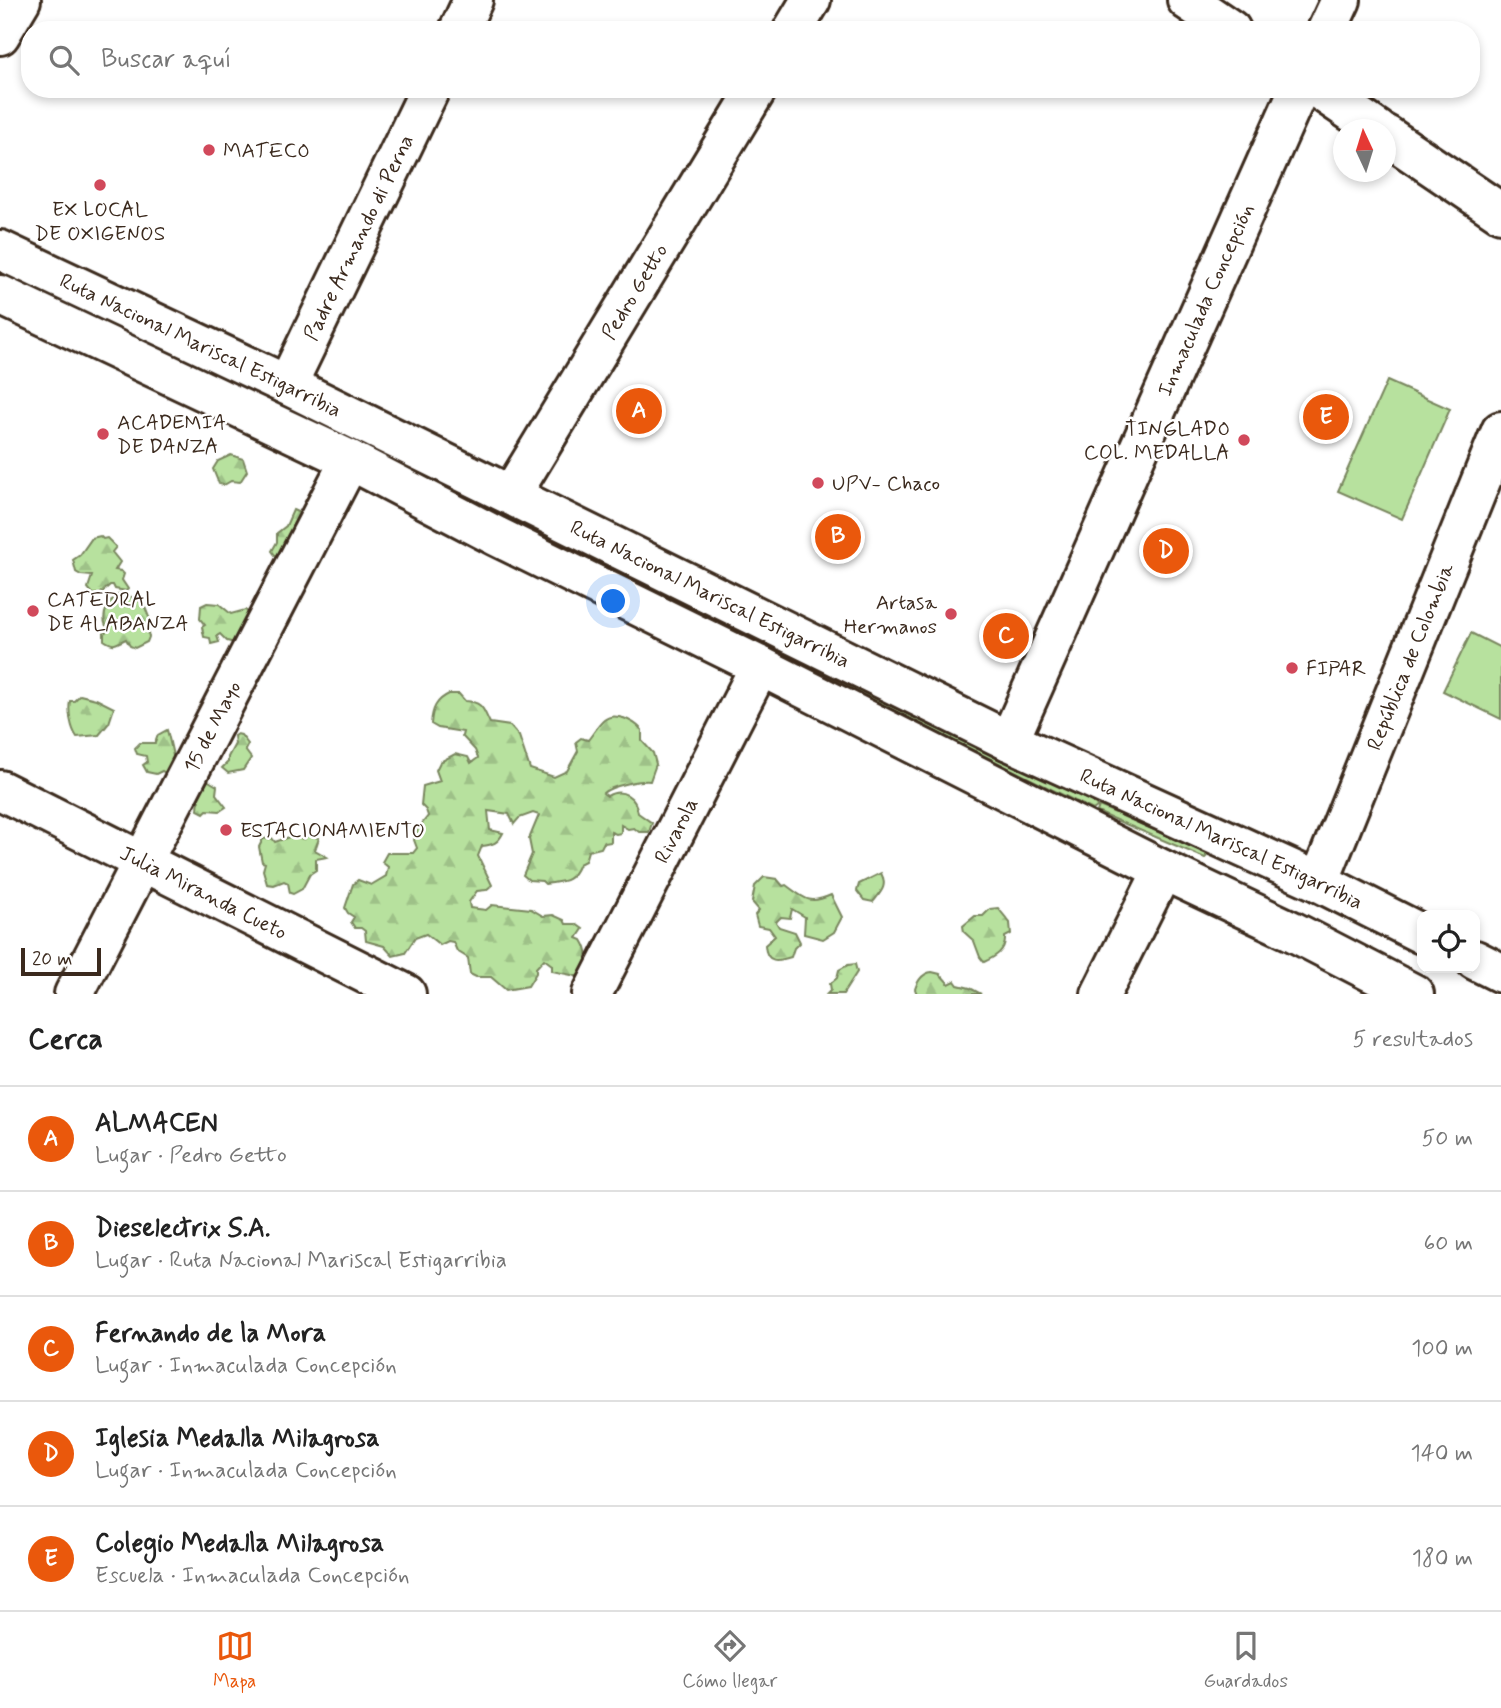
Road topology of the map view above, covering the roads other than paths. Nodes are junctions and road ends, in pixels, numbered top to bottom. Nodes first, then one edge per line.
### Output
1 (20, 0) edge
2 (473, 0) edge
3 (811, 0) edge
4 (1187, 0) edge
5 (1341, 0) edge
6 (463, 21) edge
7 (798, 21) edge
8 (1218, 21) edge
9 (1331, 21) edge
10 (0, 35) edge
11 (426, 98) edge
12 (752, 98) edge
13 (1295, 98) edge
14 (1331, 98) edge
15 (1362, 119) edge
16 (1396, 142) edge
17 (1501, 213) edge
18 (0, 250) edge
19 (0, 295) edge
20 (286, 385) junction
21 (1501, 431) edge
22 (350, 460) junction
23 (512, 495) junction
24 (1487, 505) edge
25 (760, 666) junction
26 (1009, 741) junction
27 (0, 790) edge
28 (1251, 852) junction
29 (142, 862) junction
30 (1163, 870) junction
31 (1319, 883) junction
32 (1230, 901) junction
33 (1417, 932) edge
34 (1480, 962) edge
35 (1501, 973) edge
36 (74, 994) edge
37 (406, 994) edge
38 (592, 994) edge
39 (1101, 994) edge
40 (1414, 994) edge

1 - 10 main road
2 - 6 main road
3 - 7 main road
4 - 8 main road
5 - 9 main road
11 - 20 main road, Padre Armando di Perna
12 - 23 main road, Pedro Getto
13 - 26 main road, Inmaculada Concepción
14 - 15 main road
16 - 17 main road
18 - 20 main road, Ruta Nacional Mariscal Estigarribia
19 - 22 main road, Ruta Nacional Mariscal Estigarribia
20 - 23 main road, Ruta Nacional Mariscal Estigarribia
21 - 24 main road, República de Colombia
22 - 25 main road, Ruta Nacional Mariscal Estigarribia
22 - 29 main road, 15 de Mayo
23 - 26 main road, Ruta Nacional Mariscal Estigarribia
24 - 31 main road, República de Colombia
25 - 30 main road, Ruta Nacional Mariscal Estigarribia
25 - 38 main road, Rivarola
26 - 28 main road, Ruta Nacional Mariscal Estigarribia
27 - 29 main road, Julia Miranda Cueto
28 - 31 main road, Ruta Nacional Mariscal Estigarribia
28 - 32 main road
29 - 36 main road, 15 de Mayo
29 - 37 main road, Julia Miranda Cueto
30 - 32 main road, Ruta Nacional Mariscal Estigarribia
30 - 39 main road
31 - 33 main road, Ruta Nacional Mariscal Estigarribia
32 - 40 main road, Ruta Nacional Mariscal Estigarribia
34 - 35 main road

